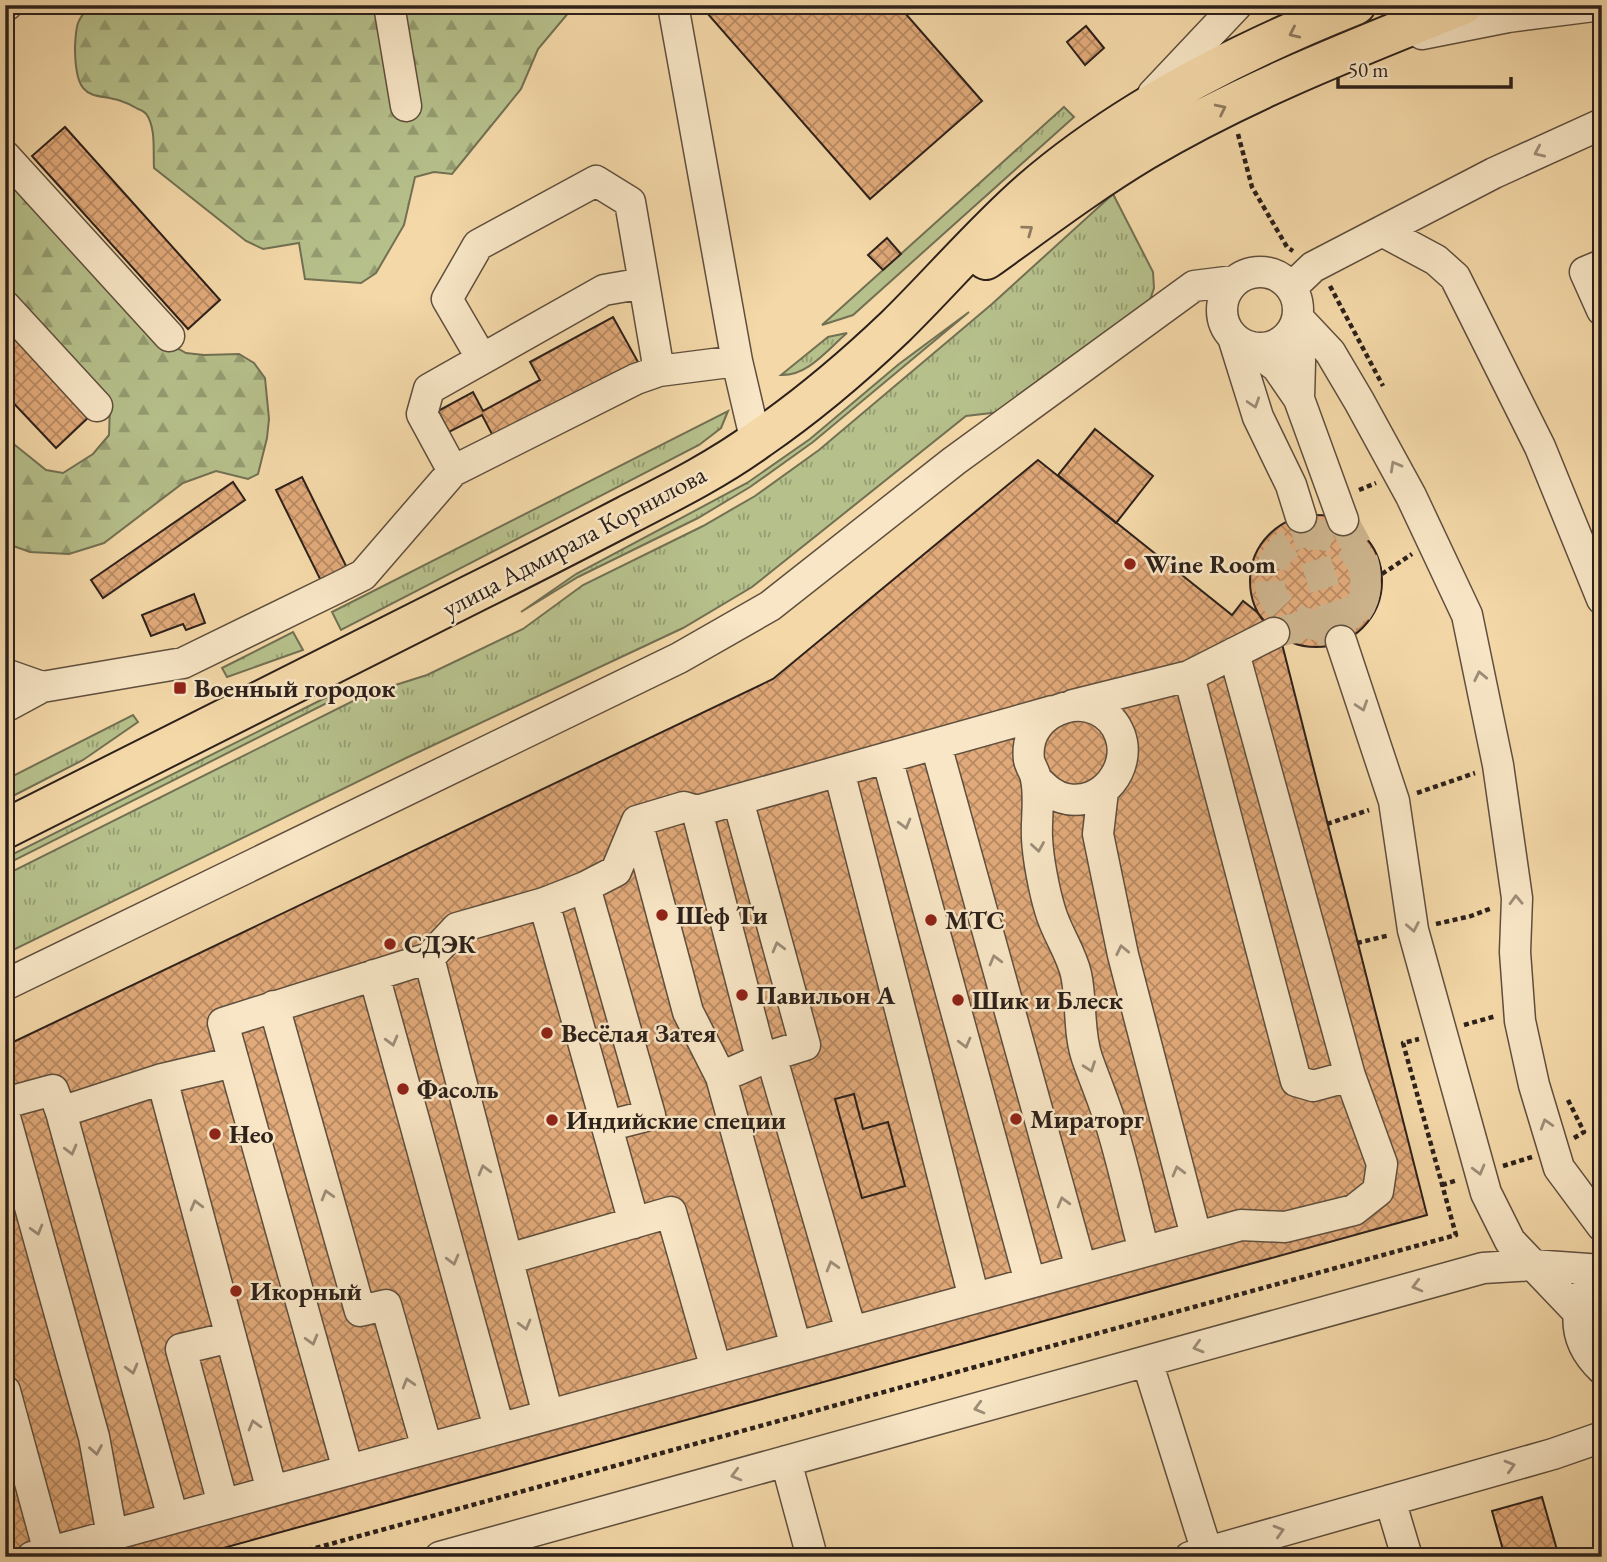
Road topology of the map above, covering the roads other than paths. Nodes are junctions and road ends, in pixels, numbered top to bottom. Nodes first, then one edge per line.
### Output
1 (389, 5) edge
2 (673, 5) edge
3 (1237, 5) edge
4 (1356, 5) edge
5 (1463, 5) edge
6 (1602, 5) edge
7 (1360, 47) junction
8 (406, 106) dead end
9 (1133, 116) junction
10 (1602, 124) edge
11 (5, 156) edge
12 (1382, 231) junction
13 (1602, 265) edge
14 (644, 283) junction
15 (1292, 287) junction
16 (1228, 290) junction
17 (5, 306) edge
18 (1602, 310) edge
19 (1298, 318) junction
20 (894, 327) junction
21 (169, 336) dead end
22 (1242, 342) junction
23 (482, 359) junction
24 (737, 361) junction
25 (659, 371) junction
26 (1299, 399) junction
27 (97, 406) dead end
28 (756, 442) junction
29 (453, 471) junction
30 (1301, 517) tunnel mouth
31 (1343, 520) tunnel mouth
32 (1602, 599) edge
33 (1274, 633) tunnel mouth
34 (1341, 641) tunnel mouth
35 (1234, 653) junction
36 (5, 674) edge
37 (1189, 676) junction
38 (1157, 685) junction
39 (42, 687) junction
40 (5, 707) edge
41 (1063, 708) junction
42 (981, 733) junction
43 (1120, 734) junction
44 (936, 745) junction
45 (887, 758) junction
46 (1033, 770) junction
47 (839, 771) junction
48 (1103, 791) junction
49 (738, 800) junction
50 (697, 811) junction
51 (637, 821) junction
52 (5, 829) edge
53 (585, 887) junction
54 (544, 903) junction
55 (429, 958) junction
56 (374, 975) junction
57 (5, 985) edge
58 (274, 1006) junction
59 (767, 1057) junction
60 (234, 1062) junction
61 (1350, 1076) junction
62 (721, 1077) junction
63 (162, 1079) junction
64 (5, 1103) edge
65 (61, 1112) junction
66 (5, 1118) edge
67 (607, 1126) junction
68 (1556, 1159) junction
69 (1602, 1211) edge
70 (634, 1223) junction
71 (1602, 1226) edge
72 (1196, 1236) junction
73 (1144, 1251) junction
74 (508, 1259) junction
75 (1531, 1265) junction
76 (1081, 1268) junction
77 (1602, 1272) edge
78 (1030, 1282) junction
79 (974, 1298) junction
80 (1578, 1312) junction
81 (851, 1331) junction
82 (231, 1337) junction
83 (796, 1347) junction
84 (1147, 1361) junction
85 (1596, 1364) edge
86 (716, 1368) junction
87 (5, 1391) edge
88 (1602, 1391) edge
89 (548, 1415) junction
90 (499, 1428) junction
91 (1602, 1437) edge
92 (12, 1439) edge
93 (427, 1448) junction
94 (786, 1461) junction
95 (348, 1470) junction
96 (272, 1491) junction
97 (1390, 1500) junction
98 (223, 1504) junction
99 (173, 1518) junction
100 (112, 1535) junction
101 (41, 1554) edge
102 (1199, 1554) edge
103 (440, 1557) edge
104 (813, 1557) edge
105 (1406, 1557) edge

1 - 8 street
2 - 24 street
3 - 9 street
4 -> 9 main road, улица Адмирала Корнилова
5 - 7 main road
6 - 7 street
20 -> 7 main road
9 - 20 main road, улица Адмирала Корнилова
10 -> 12 street
11 - 21 street
12 - 15 street
12 - 32 street
13 - 18 street
14 - 23 street
14 - 23 street
14 - 25 street
15 - 16 street
15 - 19 street
16 - 22 street
16 - 57 street
17 - 27 street
19 - 22 street
19 - 26 street
68 -> 19 street
20 - 28 main road, улица Адмирала Корнилова
22 - 26 street
22 -> 30 street
23 - 29 street
24 - 25 street
24 - 28 street
25 - 29 street
26 - 31 street
28 - 52 main road, улица Адмирала Корнилова
29 - 39 street
33 - 35 street
34 -> 75 street
35 - 37 street
35 - 61 street
36 - 39 street
37 - 38 street
37 - 61 street
38 - 41 street
38 - 43 street
39 - 40 street
41 - 42 street
41 - 43 street
41 - 46 street
42 - 44 street
42 - 46 street
43 - 48 street
44 - 45 street
76 -> 44 street
45 - 47 street
45 -> 78 street
46 - 48 street
46 -> 73 street
47 - 49 street
47 - 79 street
72 -> 48 street
49 - 50 street
59 -> 49 street
50 - 51 street
50 - 59 street
51 - 53 street
51 - 62 street
53 - 54 street
53 - 67 street
54 - 55 street
54 - 67 street
55 - 56 street
74 -> 55 street
56 - 58 street
56 -> 90 street
58 - 60 street
93 -> 58 street
59 - 62 street
81 -> 59 street
60 - 63 street
60 -> 95 street
61 - 72 street
62 - 83 street
63 - 65 street
82 -> 63 street
64 - 65 street
65 -> 99 street
66 -> 100 street
67 - 70 street
68 - 69 street
68 - 71 street
70 - 74 street
70 - 86 street
72 - 73 street
73 - 76 street
74 -> 89 street
75 - 77 street
75 - 80 street
75 -> 84 street
76 - 78 street
77 - 80 street
78 - 79 street
79 - 81 street
80 - 85 street
81 - 83 street
96 -> 82 street
82 - 98 street
83 - 86 street
84 -> 94 street
84 - 102 street
85 - 88 street
86 - 89 street
87 - 92 street
89 - 90 street
90 - 93 street
97 -> 91 street
92 - 101 street
93 - 95 street
94 -> 103 street
94 - 104 street
95 - 96 street
96 - 98 street
102 -> 97 street
97 - 105 street
98 - 99 street
99 - 100 street
100 - 101 street

